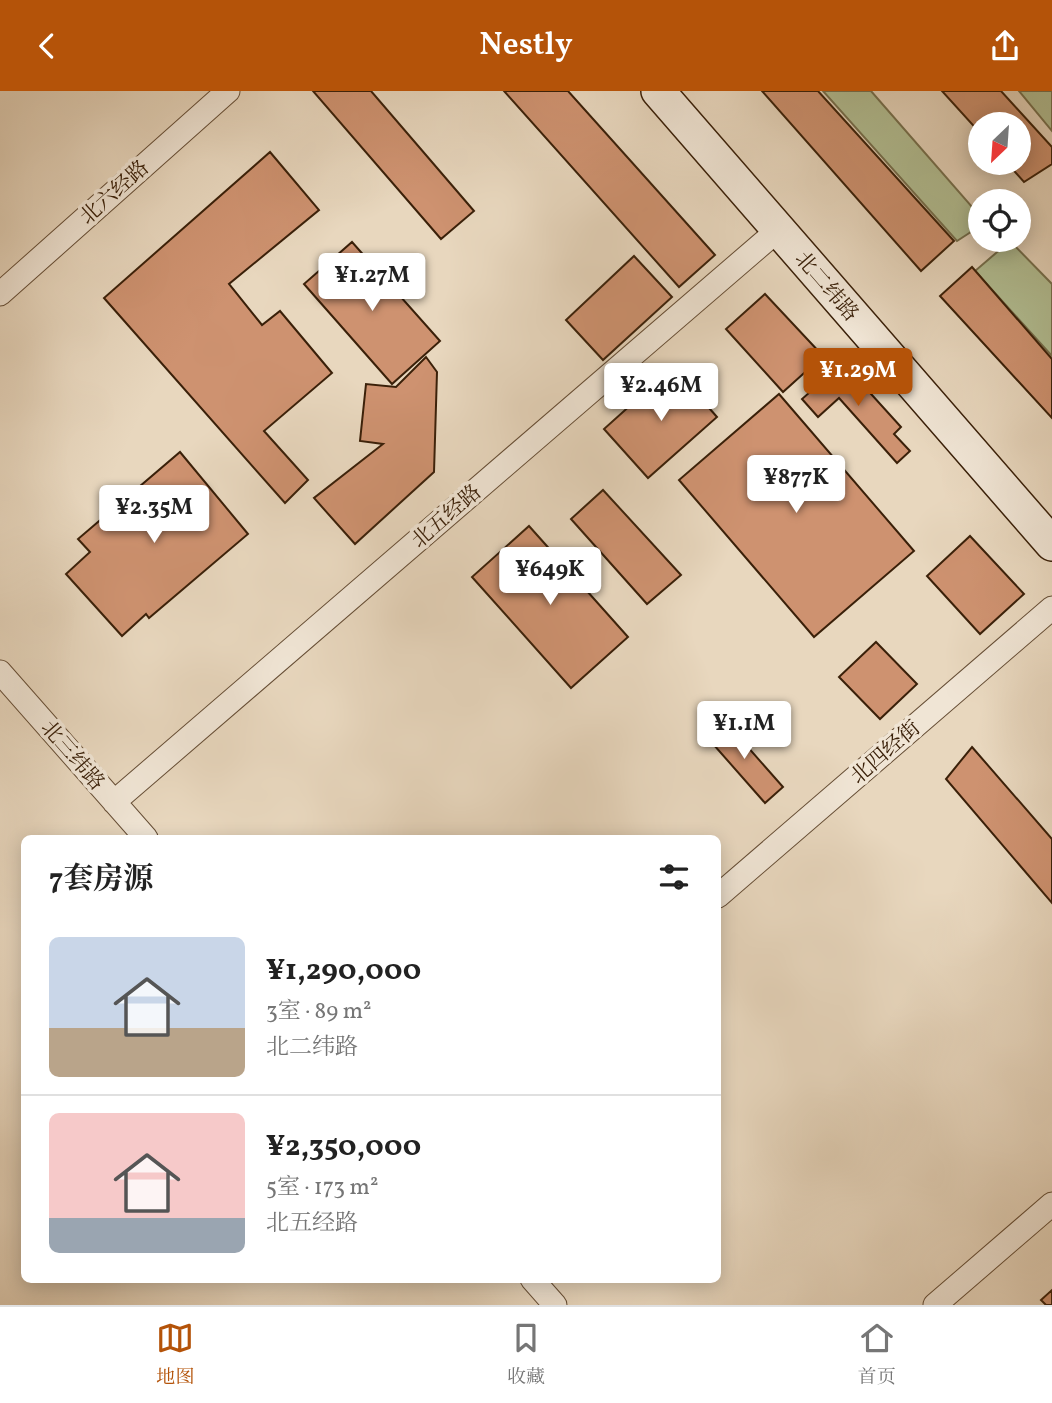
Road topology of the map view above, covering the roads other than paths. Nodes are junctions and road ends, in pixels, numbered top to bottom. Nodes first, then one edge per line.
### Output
1 (228, 91) edge
2 (658, 91) edge
3 (778, 230) junction
4 (0, 294) edge
5 (1052, 544) edge
6 (1052, 608) edge
7 (0, 672) edge
8 (114, 802) junction
9 (143, 835) edge
10 (721, 892) edge
11 (1052, 1204) edge
12 (536, 1283) edge
13 (555, 1305) edge
14 (935, 1305) edge

1 - 4 street, 北六经路
2 - 3 street, 北二纬路
3 - 5 street, 北二纬路
3 - 8 street, 北五经路
6 - 10 street, 北四经街
7 - 8 street, 北三纬路
8 - 9 street, 北三纬路
11 - 14 street
12 - 13 street

